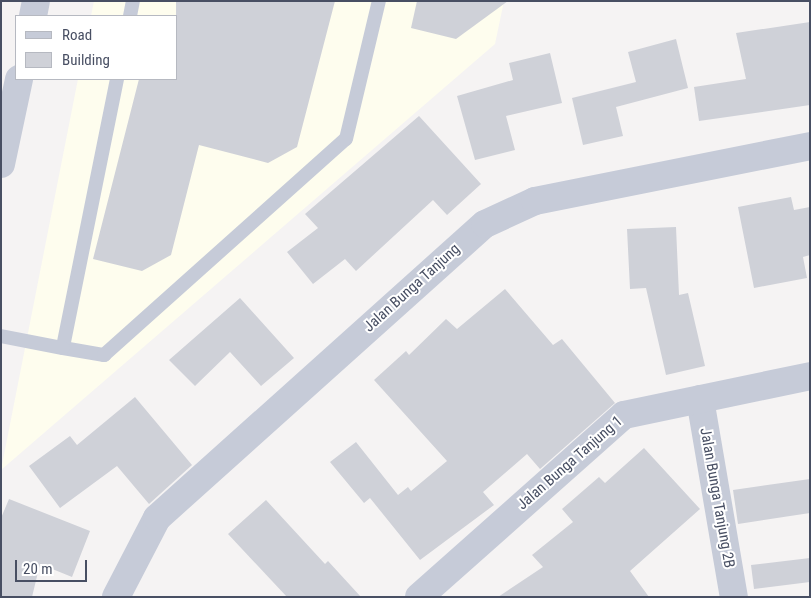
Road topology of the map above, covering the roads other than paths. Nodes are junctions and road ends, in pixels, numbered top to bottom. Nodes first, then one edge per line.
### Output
1 (36, 1) edge
2 (133, 1) edge
3 (379, 1) edge
4 (33, 15) edge
5 (130, 15) edge
6 (19, 80) edge
7 (117, 80) edge
8 (810, 146) edge
9 (1, 164) edge
10 (1, 336) edge
11 (63, 348) junction
12 (810, 376) edge
13 (700, 399) junction
14 (448, 586) edge
15 (116, 597) edge
16 (419, 597) edge
17 (734, 597) edge

1 - 4 street
2 - 5 lane
3 - 11 lane
6 - 9 street
7 - 11 lane
8 - 15 street, Jalan Bunga Tanjung
10 - 11 lane
12 - 13 street, Jalan Bunga Tanjung 1
13 - 14 street, Jalan Bunga Tanjung 1
13 - 17 street, Jalan Bunga Tanjung 2B
14 - 16 street, Jalan Bunga Tanjung 1

